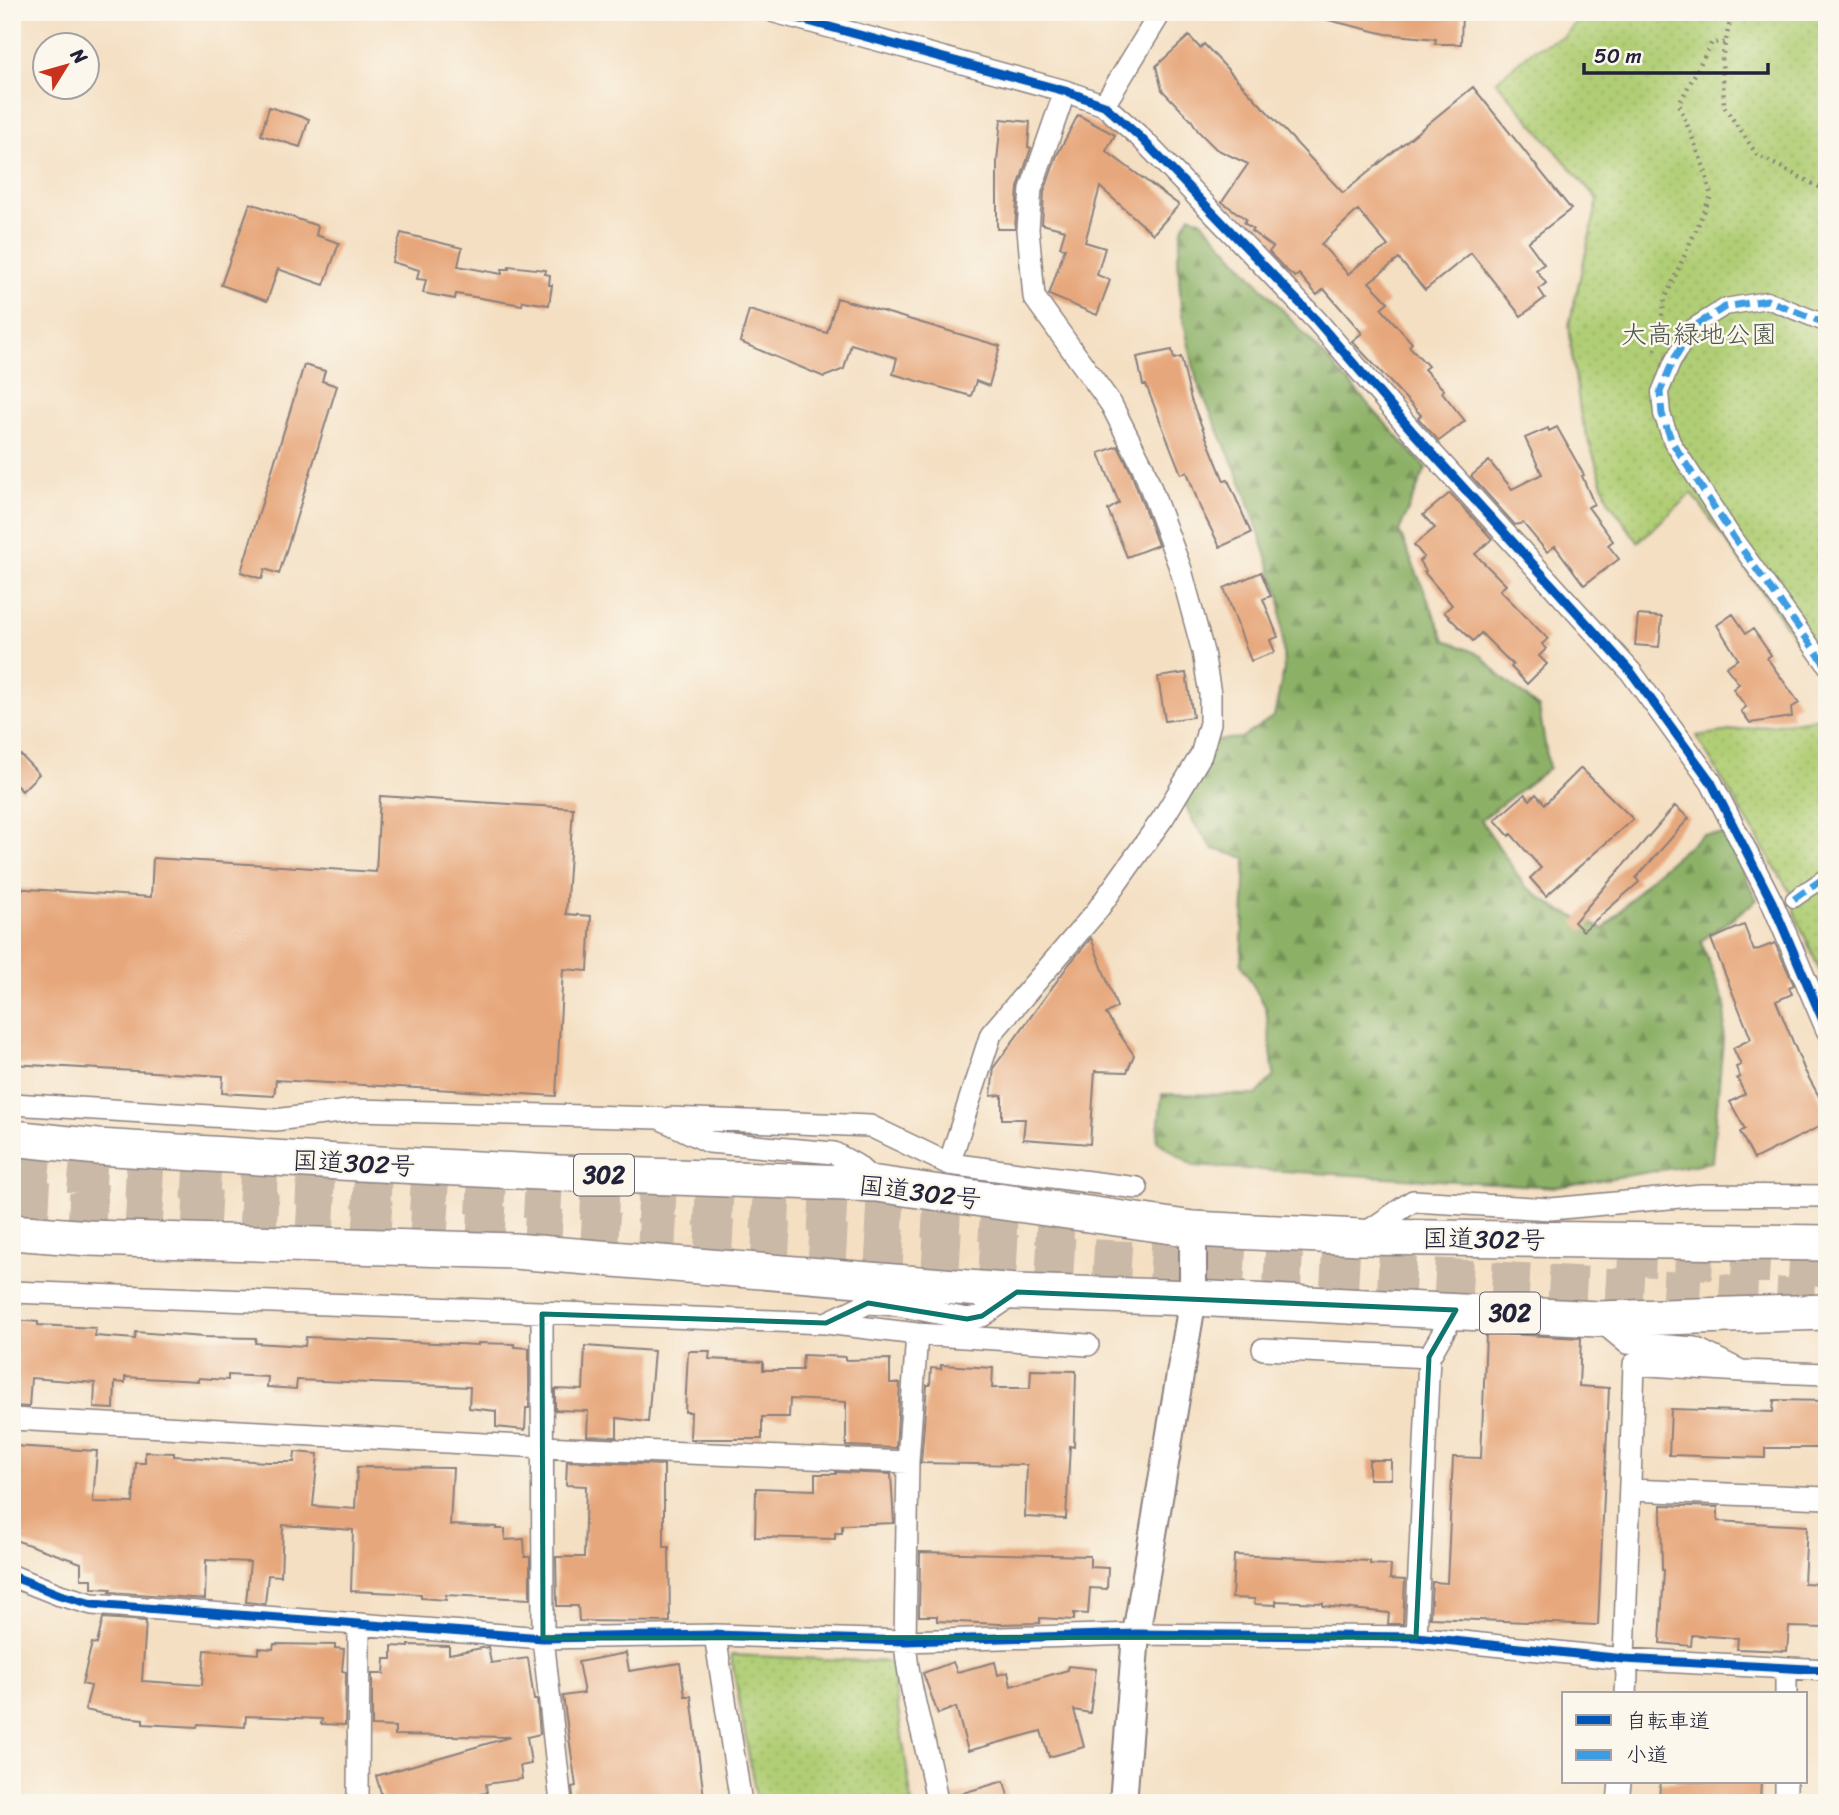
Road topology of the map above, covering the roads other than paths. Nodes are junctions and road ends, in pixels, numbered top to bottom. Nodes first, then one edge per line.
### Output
1 (775, 12) edge
2 (1161, 12) edge
3 (1065, 91) junction
4 (1104, 105) junction
5 (1827, 324) edge
6 (1827, 667) edge
7 (1827, 876) edge
8 (1794, 899) dead end
9 (1827, 1030) edge
10 (12, 1104) edge
11 (659, 1118) junction
12 (737, 1122) junction
13 (12, 1138) edge
14 (763, 1149) junction
15 (949, 1164) junction
16 (877, 1184) junction
17 (1137, 1188) dead end
18 (1827, 1196) edge
19 (1193, 1229) junction
20 (12, 1232) edge
21 (1360, 1237) junction
22 (1827, 1243) edge
23 (12, 1292) edge
24 (1017, 1292) junction
25 (1193, 1298) junction
26 (1456, 1310) junction
27 (1827, 1312) edge
28 (542, 1314) junction
29 (1598, 1318) junction
30 (825, 1323) junction
31 (916, 1334) junction
32 (1088, 1345) dead end
33 (1264, 1349) dead end
34 (1429, 1357) junction
35 (1741, 1371) junction
36 (1827, 1374) edge
37 (12, 1419) edge
38 (542, 1447) junction
39 (908, 1462) junction
40 (1630, 1490) junction
41 (1827, 1499) edge
42 (12, 1576) edge
43 (359, 1626) junction
44 (1136, 1634) junction
45 (715, 1635) junction
46 (1416, 1637) junction
47 (543, 1638) junction
48 (905, 1641) junction
49 (1624, 1659) junction
50 (1786, 1668) junction
51 (1827, 1670) edge
52 (1626, 1692) edge
53 (1786, 1692) edge
54 (1620, 1784) edge
55 (1786, 1784) edge
56 (358, 1803) edge
57 (561, 1803) edge
58 (741, 1803) edge
59 (937, 1803) edge
60 (1123, 1803) edge
61 (1618, 1803) edge
62 (1786, 1803) edge

1 - 3 street
2 - 4 street
3 - 4 street
3 - 15 street
4 - 9 street
5 - 6 street
7 - 8 street
10 - 11 street
11 - 12 street
11 - 14 street
12 - 14 street
12 - 15 street
13 - 16 highway, 国道302号 / 302
14 - 16 street
15 - 17 street
16 - 19 highway, 国道302号 / 302
18 - 21 street
19 - 21 highway, 国道302号 / 302
19 - 25 street
20 - 24 highway, 302
21 - 22 highway, 国道302号 / 302
23 - 28 street
24 - 25 highway, 302
24 - 30 street
25 - 26 highway, 302
25 - 44 street
26 - 29 highway, 302
26 - 34 street
27 - 29 highway, 302
28 - 30 street
28 - 38 street
29 - 35 street
30 - 31 street
31 - 32 street
31 - 39 street
33 - 34 street
34 - 46 street
35 - 36 street
35 - 40 street
37 - 38 street
38 - 39 street
38 - 47 street
39 - 48 street
40 - 41 street
40 - 49 street
42 - 43 street
43 - 47 street
43 - 56 street
44 - 46 street
44 - 48 street
44 - 60 street
45 - 47 street
45 - 48 street
45 - 58 street
46 - 49 street
47 - 57 street
48 - 59 street
49 - 50 street
49 - 52 street
50 - 51 street
50 - 53 street
54 - 61 street
55 - 62 street

